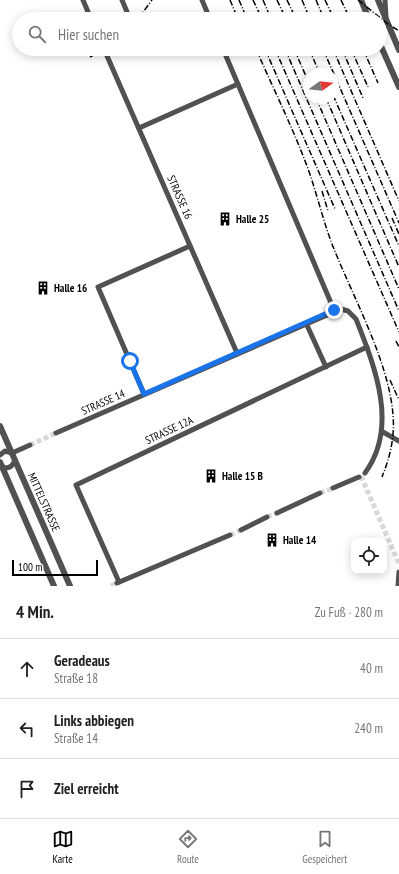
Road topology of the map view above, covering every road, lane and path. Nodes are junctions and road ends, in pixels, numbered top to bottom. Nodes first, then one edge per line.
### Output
1 (83, 0) edge
2 (122, 0) edge
3 (202, 0) edge
4 (361, 0) edge
5 (378, 0) edge
6 (386, 0) edge
7 (88, 12) edge
8 (127, 12) edge
9 (207, 12) edge
10 (366, 12) edge
11 (383, 12) edge
12 (386, 12) edge
13 (387, 20) edge
14 (399, 50) edge
15 (107, 56) edge
16 (226, 56) edge
17 (385, 56) edge
18 (238, 84) junction
19 (399, 87) edge
20 (139, 128) junction
21 (190, 246) junction
22 (334, 310) junction
23 (306, 323) junction
24 (367, 347) junction
25 (237, 354) junction
26 (326, 366) junction
27 (144, 394) junction
28 (0, 426) edge
29 (382, 432) junction
30 (56, 433) tunnel mouth
31 (399, 441) edge
32 (30, 445) tunnel mouth
33 (12, 453) junction
34 (0, 456) edge
35 (15, 460) junction
36 (1, 464) edge
37 (364, 473) dead end
38 (359, 477) dead end
39 (333, 488) tunnel mouth
40 (320, 493) tunnel mouth
41 (277, 513) tunnel mouth
42 (267, 517) tunnel mouth
43 (241, 530) tunnel mouth
44 (230, 535) tunnel mouth
45 (399, 572) edge
46 (54, 586) edge
47 (70, 586) edge
48 (398, 586) edge

1 - 7 street
2 - 8 street
3 - 9 street
4 - 10 street
5 - 11 street
6 - 12 street
13 - 14 street
15 - 20 street, STRASSE 16
16 - 18 street
17 - 19 street
18 - 20 street
18 - 22 street
20 - 21 street, STRASSE 16
21 - 25 street, STRASSE 16
21 - 27 street
22 - 23 street, STRASSE 14
22 - 24 street
23 - 25 street, STRASSE 14
23 - 26 street
24 - 26 street, STRASSE 12A
24 - 29 street
25 - 27 street, STRASSE 14
26 - 44 street, STRASSE 12A
27 - 30 street, STRASSE 14
28 - 33 street, MITTELSTRASSE
29 - 31 street
29 - 37 street
32 - 33 street
33 - 34 street
33 - 35 street, MITTELSTRASSE
35 - 36 street
35 - 47 street, MITTELSTRASSE
36 - 46 street
38 - 39 street
40 - 41 street
42 - 43 street
45 - 48 street

